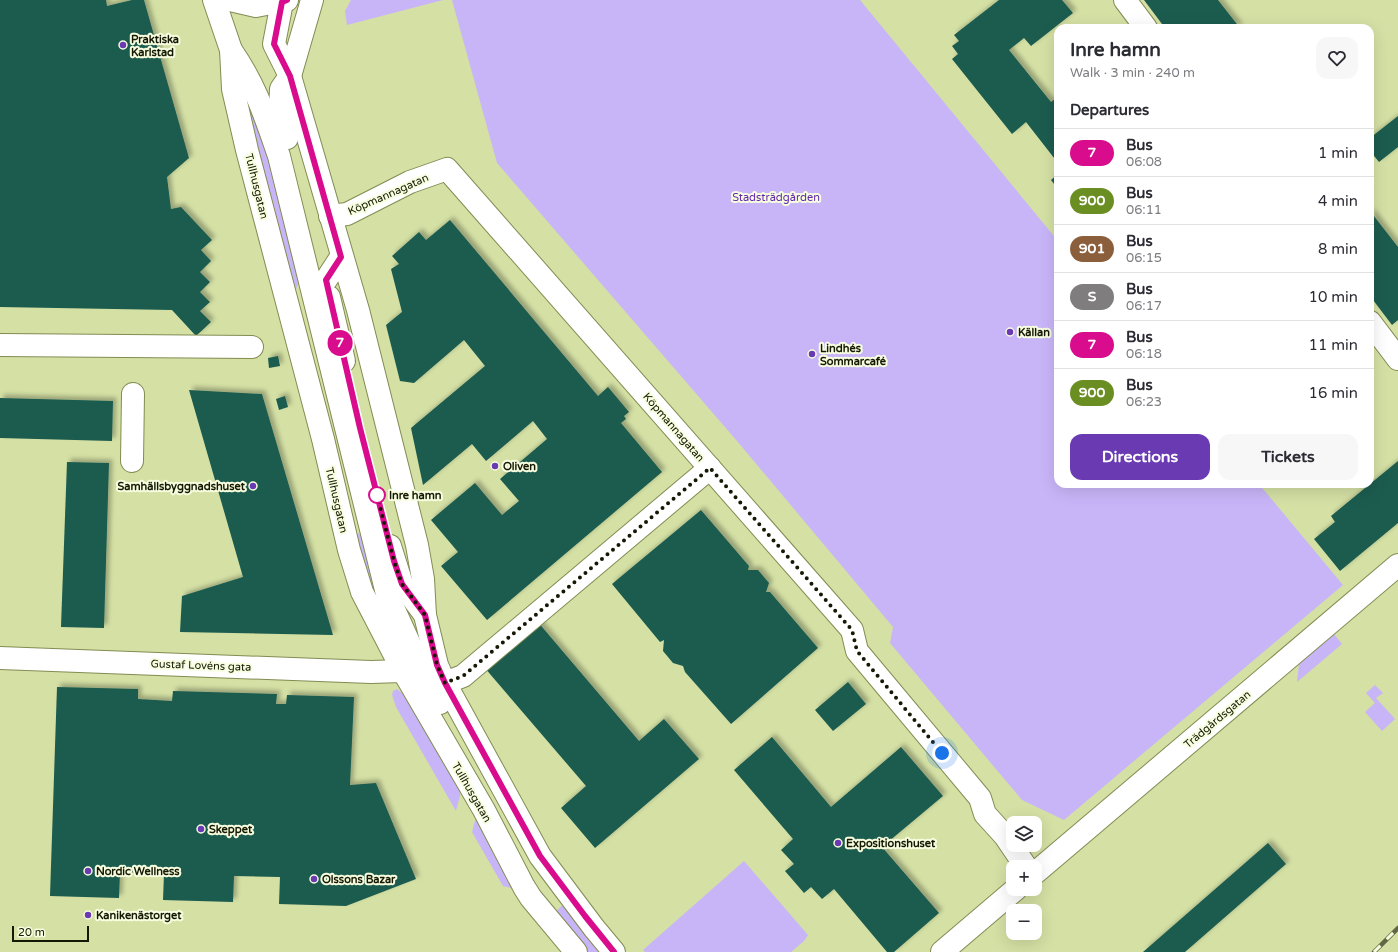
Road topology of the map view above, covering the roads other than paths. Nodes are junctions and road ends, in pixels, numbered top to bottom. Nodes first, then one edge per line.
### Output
1 (214, 0) edge
2 (230, 0) edge
3 (312, 0) edge
4 (1125, 0) edge
5 (285, 1) edge
6 (1143, 24) edge
7 (231, 50) junction
8 (290, 76) junction
9 (330, 216) junction
10 (341, 257) junction
11 (326, 280) junction
12 (1374, 326) edge
13 (0, 345) edge
14 (252, 347) dead end
15 (1395, 347) edge
16 (133, 394) dead end
17 (132, 461) dead end
18 (710, 468) junction
19 (1397, 568) edge
20 (425, 615) junction
21 (0, 658) edge
22 (403, 671) junction
23 (445, 683) junction
24 (472, 790) junction
25 (1021, 860) edge
26 (1042, 867) edge
27 (1008, 896) edge
28 (576, 952) edge
29 (614, 952) edge
30 (942, 952) edge

1 - 7 street, Tullhusgatan
2 - 5 street
3 - 8 street
4 - 6 street
5 - 8 street
7 - 22 street, Tullhusgatan
7 - 24 street
8 - 9 street
8 - 11 street
9 - 10 street
9 - 18 street, Köpmannagatan
10 - 11 street
10 - 20 street
11 - 20 street
12 - 15 street
13 - 14 street
16 - 17 street
18 - 23 street
18 - 25 street, Köpmannagatan
19 - 26 street, Trädgårdsgatan
20 - 23 street
21 - 22 street, Gustaf Lovéns gata
22 - 24 street, Tullhusgatan
23 - 29 street
24 - 28 street, Tullhusgatan
27 - 30 street

